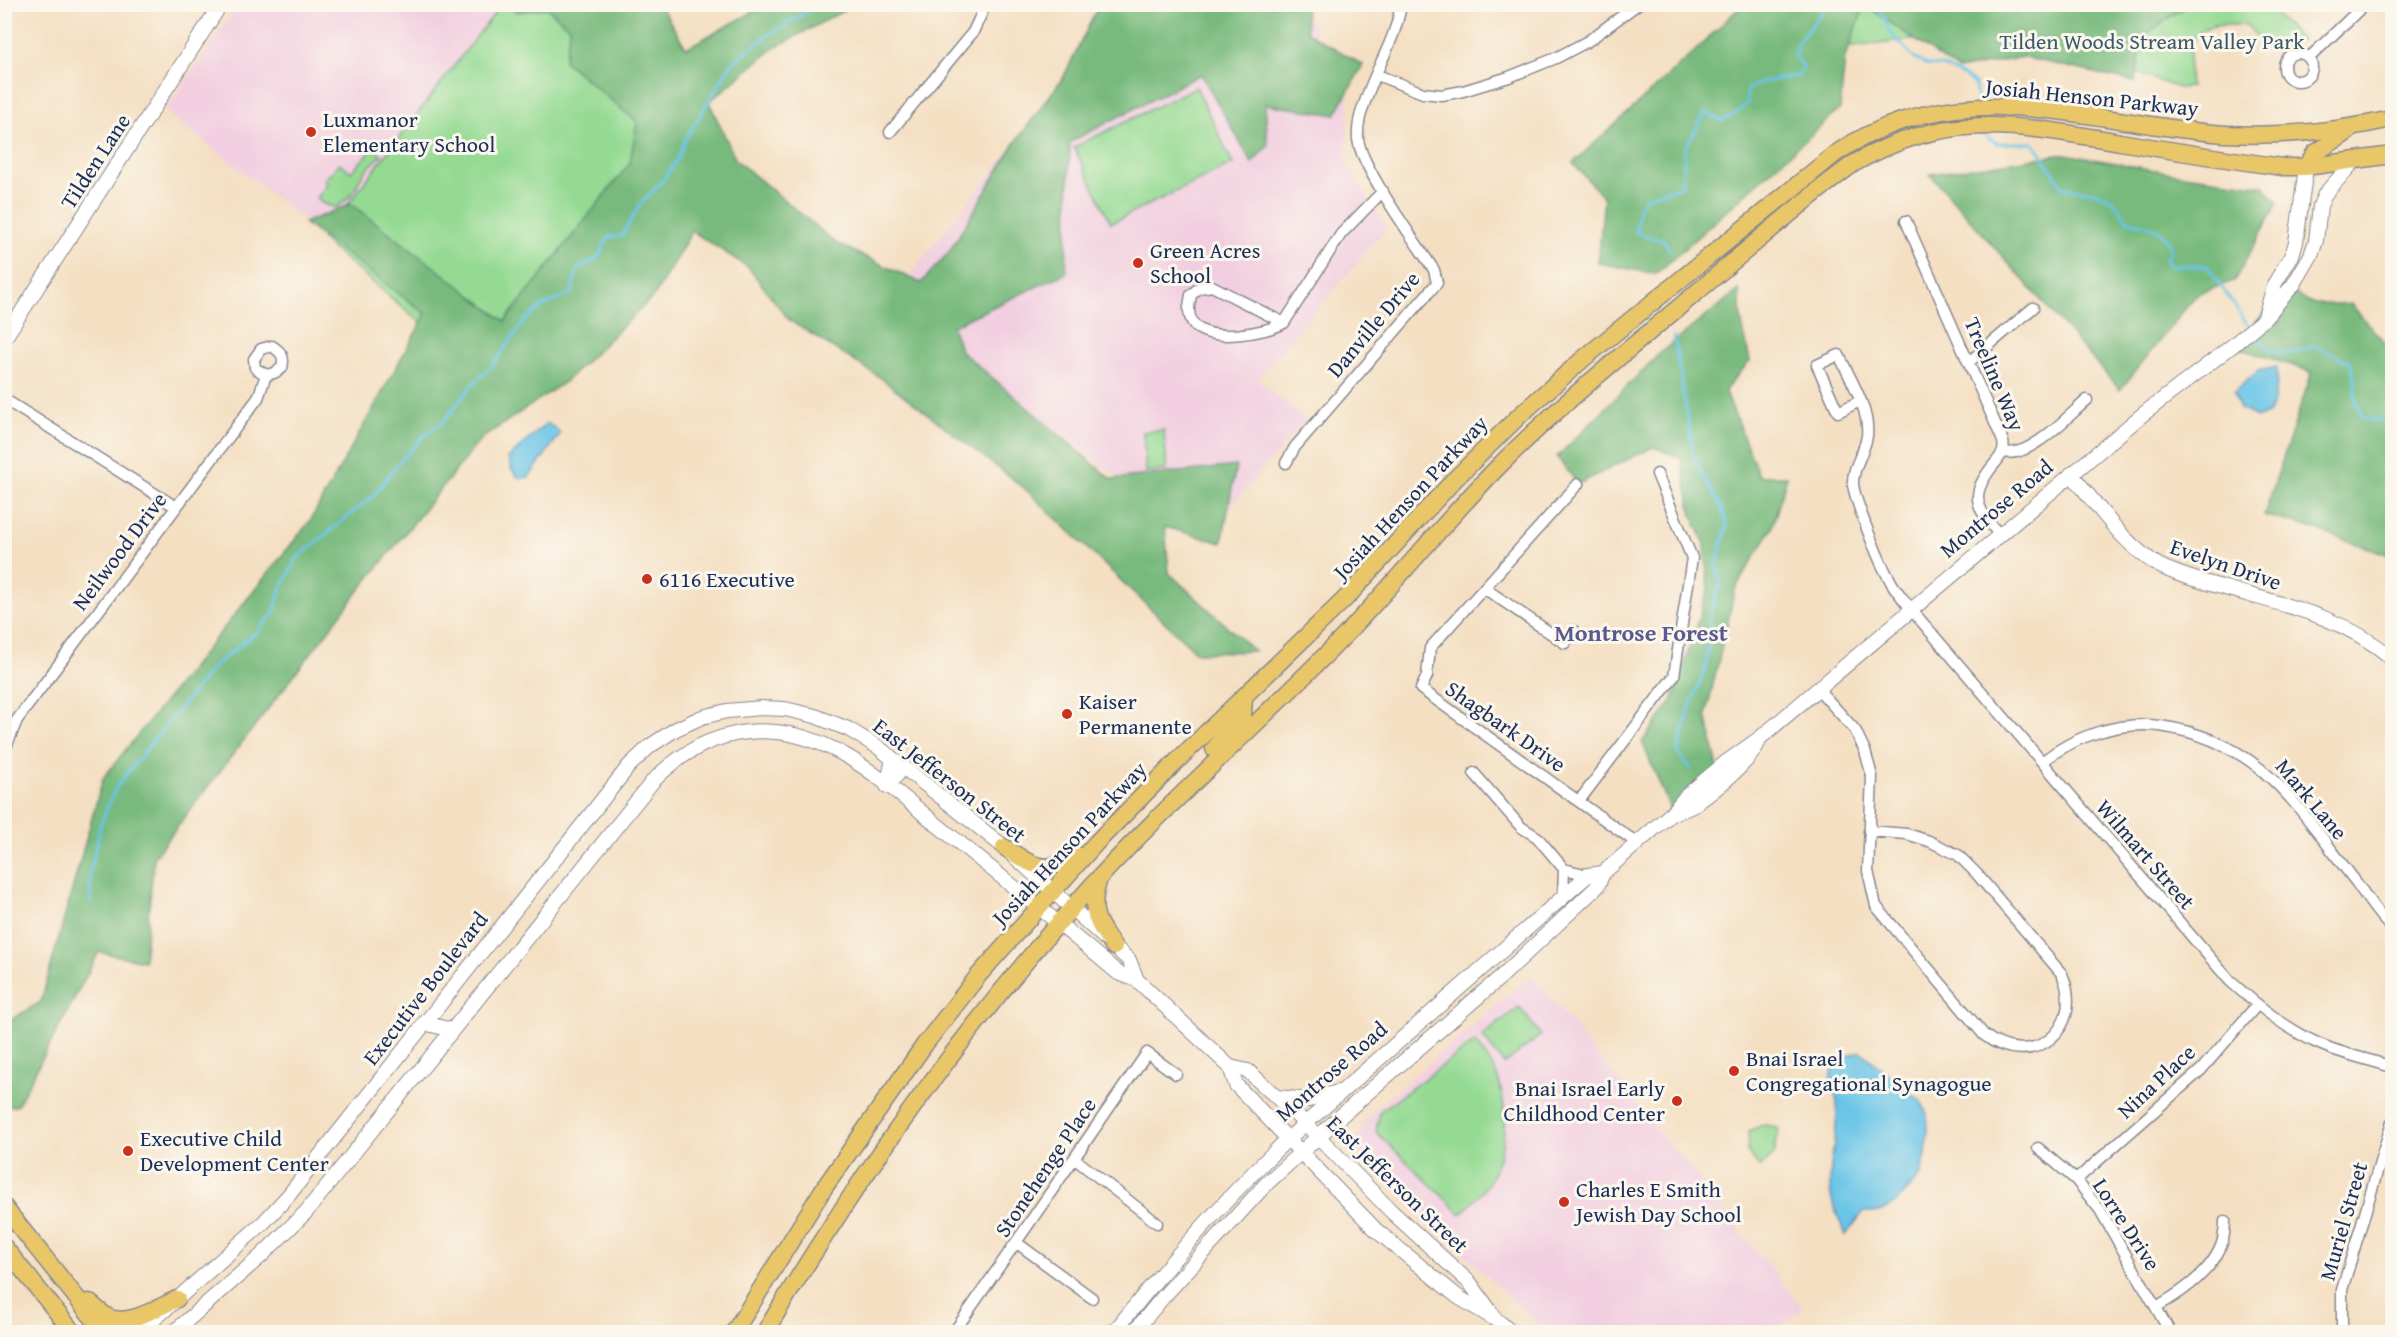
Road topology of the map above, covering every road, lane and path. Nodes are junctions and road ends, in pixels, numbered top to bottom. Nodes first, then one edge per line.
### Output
1 (986, 4) edge
2 (1401, 4) edge
3 (1638, 4) edge
4 (2365, 4) edge
5 (215, 6) edge
6 (2309, 58) dead end
7 (1377, 75) junction
8 (2392, 119) edge
9 (2357, 127) junction
10 (890, 132) dead end
11 (2392, 155) edge
12 (2355, 160) junction
13 (2306, 167) junction
14 (1383, 191) junction
15 (1906, 221) dead end
16 (2033, 308) dead end
17 (2265, 318) junction
18 (1284, 322) junction
19 (4, 339) edge
20 (1970, 362) junction
21 (266, 375) dead end
22 (4, 399) edge
23 (2087, 400) dead end
24 (1860, 401) junction
25 (2004, 452) junction
26 (1286, 463) dead end
27 (1657, 474) dead end
28 (2071, 474) junction
29 (1578, 484) dead end
30 (176, 507) junction
31 (2000, 535) junction
32 (1484, 588) junction
33 (1912, 609) junction
34 (1574, 631) dead end
35 (2392, 658) edge
36 (1818, 689) junction
37 (1244, 697) junction
38 (762, 708) joint
39 (4, 752) edge
40 (2042, 762) junction
41 (898, 763) junction
42 (1474, 773) dead end
43 (887, 786) junction
44 (1186, 789) junction
45 (1579, 801) junction
46 (587, 818) junction
47 (1869, 831) junction
48 (608, 836) junction
49 (1096, 843) junction
50 (1637, 843) junction
51 (1004, 847) junction
52 (1564, 869) junction
53 (1603, 873) junction
54 (1588, 875) junction
55 (1099, 879) junction
56 (530, 890) junction
57 (1053, 890) junction
58 (1563, 897) junction
59 (1039, 906) junction
60 (1072, 908) junction
61 (549, 909) junction
62 (1059, 923) junction
63 (2392, 928) edge
64 (1114, 947) junction
65 (1137, 980) junction
66 (2257, 1005) junction
67 (424, 1023) junction
68 (452, 1030) junction
69 (1230, 1067) junction
70 (2392, 1067) edge
71 (1176, 1074) dead end
72 (1340, 1092) junction
73 (1277, 1097) junction
74 (358, 1107) junction
75 (2392, 1122) edge
76 (379, 1123) junction
77 (1305, 1123) junction
78 (1318, 1137) junction
79 (1288, 1138) junction
80 (2038, 1148) dead end
81 (1301, 1152) junction
82 (1075, 1159) junction
83 (2076, 1180) junction
84 (298, 1183) junction
85 (318, 1199) junction
86 (4, 1207) edge
87 (2225, 1221) dead end
88 (1157, 1223) dead end
89 (1017, 1243) junction
90 (4, 1247) edge
91 (57, 1273) junction
92 (1092, 1298) dead end
93 (177, 1299) junction
94 (2156, 1307) junction
95 (1498, 1322) junction
96 (73, 1332) edge
97 (104, 1332) edge
98 (140, 1332) edge
99 (174, 1332) edge
100 (734, 1332) edge
101 (765, 1332) edge
102 (957, 1332) edge
103 (1114, 1332) edge
104 (1134, 1332) edge
105 (1511, 1332) edge
106 (2170, 1332) edge
107 (2342, 1332) edge

1 - 10 street
2 - 7 street, Danville Drive
3 - 7 street
4 - 6 street
5 - 19 street, Tilden Lane
7 - 14 street, Danville Drive
8 - 9 main road
9 - 13 main road
9 - 37 main road, Josiah Henson Parkway
11 - 12 main road
12 - 13 main road, Josiah Henson Parkway
12 - 17 street, Montrose Road
13 - 17 street
13 - 44 main road, Josiah Henson Parkway
14 - 18 street
14 - 26 street, Danville Drive
15 - 20 street, Treeline Way
16 - 20 street
17 - 28 street, Montrose Road
18 - 18 street
20 - 25 street, Treeline Way
21 - 30 street, Neilwood Drive
22 - 30 street
23 - 25 street
24 - 24 street, Wilmart Street
24 - 33 street, Wilmart Street
25 - 31 street, Treeline Way
27 - 45 street
28 - 31 street, Montrose Road
28 - 35 street, Evelyn Drive
29 - 32 street, Shagbark Drive
30 - 39 street, Neilwood Drive
31 - 33 street, Montrose Road
32 - 34 street
32 - 45 street, Shagbark Drive
33 - 36 street, Montrose Road
33 - 40 street, Wilmart Street
36 - 47 street
36 - 50 street, Montrose Road
37 - 44 main road
37 - 49 main road, Josiah Henson Parkway
38 - 41 street, East Jefferson Street
38 - 46 street, Executive Boulevard
40 - 63 street, Mark Lane
40 - 66 street, Wilmart Street
41 - 43 street
41 - 51 street, East Jefferson Street
42 - 52 street
43 - 48 street, East Jefferson Street
43 - 59 street, East Jefferson Street
44 - 55 main road, Josiah Henson Parkway
45 - 50 street, Shagbark Drive
46 - 48 street
46 - 56 street, Executive Boulevard
47 - 47 street
48 - 61 street
49 - 51 main road
49 - 57 main road, Josiah Henson Parkway
50 - 53 street, Montrose Road
51 - 57 street, East Jefferson Street
52 - 54 street
52 - 58 street
53 - 54 street
53 - 78 street, Montrose Road
54 - 58 street, Montrose Road
55 - 60 main road, Josiah Henson Parkway
55 - 64 main road
56 - 61 street
56 - 67 street, Executive Boulevard
57 - 59 main road, Josiah Henson Parkway
57 - 60 street, East Jefferson Street
58 - 72 street, Montrose Road
59 - 62 street, East Jefferson Street
59 - 100 main road, Josiah Henson Parkway
60 - 62 main road, Josiah Henson Parkway
60 - 64 street, East Jefferson Street
61 - 68 street
62 - 65 street, East Jefferson Street
62 - 101 main road, Josiah Henson Parkway
64 - 65 street, East Jefferson Street
65 - 69 street, East Jefferson Street
66 - 70 street, Wilmart Street
66 - 83 street, Nina Place
67 - 68 street
67 - 74 street, Executive Boulevard
68 - 76 street
69 - 73 street, East Jefferson Street
69 - 79 street, East Jefferson Street
71 - 82 street, Stonehenge Place
72 - 73 street
72 - 77 street, Montrose Road
73 - 77 street, East Jefferson Street
74 - 76 street
74 - 84 street, Executive Boulevard
75 - 107 street, Muriel Street
76 - 85 street
77 - 78 street, East Jefferson Street
77 - 79 street, Montrose Road
78 - 81 street, Montrose Road
78 - 95 street, East Jefferson Street
79 - 81 street, East Jefferson Street
79 - 103 street, Montrose Road
80 - 83 street, Lorre Drive
81 - 95 street, East Jefferson Street
81 - 104 street, Montrose Road
82 - 88 street
82 - 89 street, Stonehenge Place
83 - 94 street, Lorre Drive
84 - 85 street
84 - 93 street, Executive Boulevard
85 - 99 street
86 - 91 main road
87 - 94 street
89 - 92 street
89 - 102 street, Stonehenge Place
90 - 96 main road
91 - 93 main road
91 - 97 main road
93 - 98 street, Executive Boulevard
94 - 106 street, Lorre Drive
95 - 105 street, East Jefferson Street

